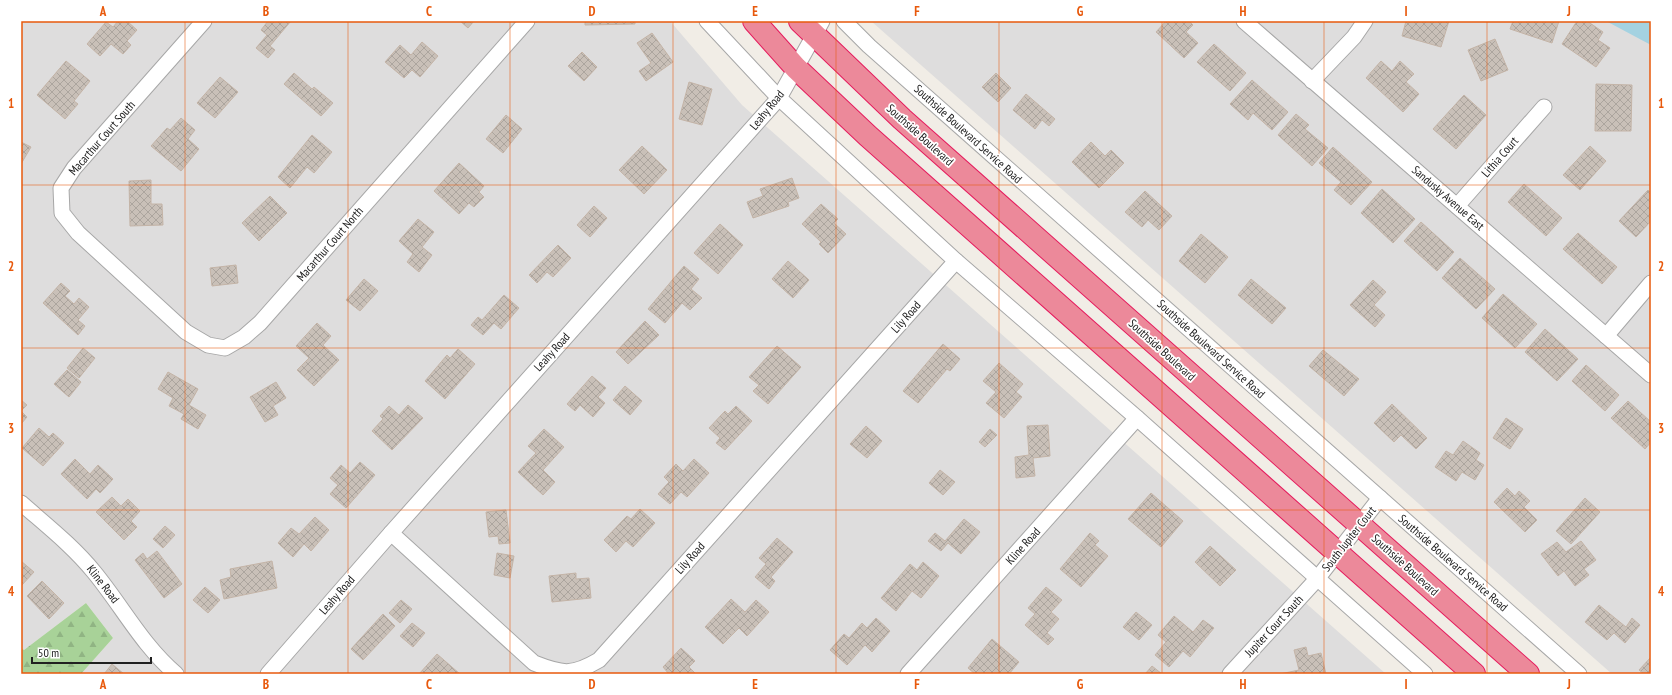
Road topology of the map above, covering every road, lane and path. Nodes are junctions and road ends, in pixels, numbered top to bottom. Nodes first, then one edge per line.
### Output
1 (204, 21) edge
2 (527, 21) edge
3 (707, 21) edge
4 (754, 21) edge
5 (844, 21) edge
6 (1244, 21) edge
7 (1365, 21) edge
8 (812, 26) edge
9 (796, 68) junction
10 (1312, 81) junction
11 (779, 98) junction
12 (1544, 108) dead end
13 (1457, 206) junction
14 (106, 260) joint
15 (956, 261) junction
16 (1651, 283) edge
17 (1606, 336) junction
18 (1651, 375) edge
19 (1136, 418) junction
20 (1380, 498) junction
21 (21, 503) edge
22 (1360, 525) junction
23 (391, 533) junction
24 (1338, 553) junction
25 (1318, 579) junction
26 (176, 674) edge
27 (268, 674) edge
28 (908, 674) edge
29 (1230, 674) edge
30 (1425, 674) edge
31 (1474, 674) edge
32 (1528, 674) edge
33 (1579, 674) edge

1 - 14 street, Macarthur Court South
2 - 14 street, Macarthur Court North
3 - 11 street
4 - 9 highway
5 - 20 street, Southside Boulevard Service Road
6 - 10 street, Sandusky Avenue East
7 - 10 street
8 - 9 street, Leahy Road
8 - 22 highway, Southside Boulevard
9 - 11 street, Leahy Road
9 - 24 highway
10 - 13 street, Sandusky Avenue East
11 - 15 street
11 - 23 street, Leahy Road
12 - 13 street, Lithia Court
13 - 17 street, Sandusky Avenue East
15 - 19 street
15 - 23 street, Lily Road
16 - 17 street
17 - 18 street, Sandusky Avenue East
19 - 25 street
19 - 28 street, Kline Road
20 - 22 street, South Jupiter Court
20 - 33 street, Southside Boulevard Service Road
21 - 26 street, Kline Road
22 - 24 street, South Jupiter Court
22 - 32 highway, Southside Boulevard
23 - 27 street, Leahy Road
24 - 25 street, South Jupiter Court
24 - 31 highway
25 - 29 street, Jupiter Court South
25 - 30 street

